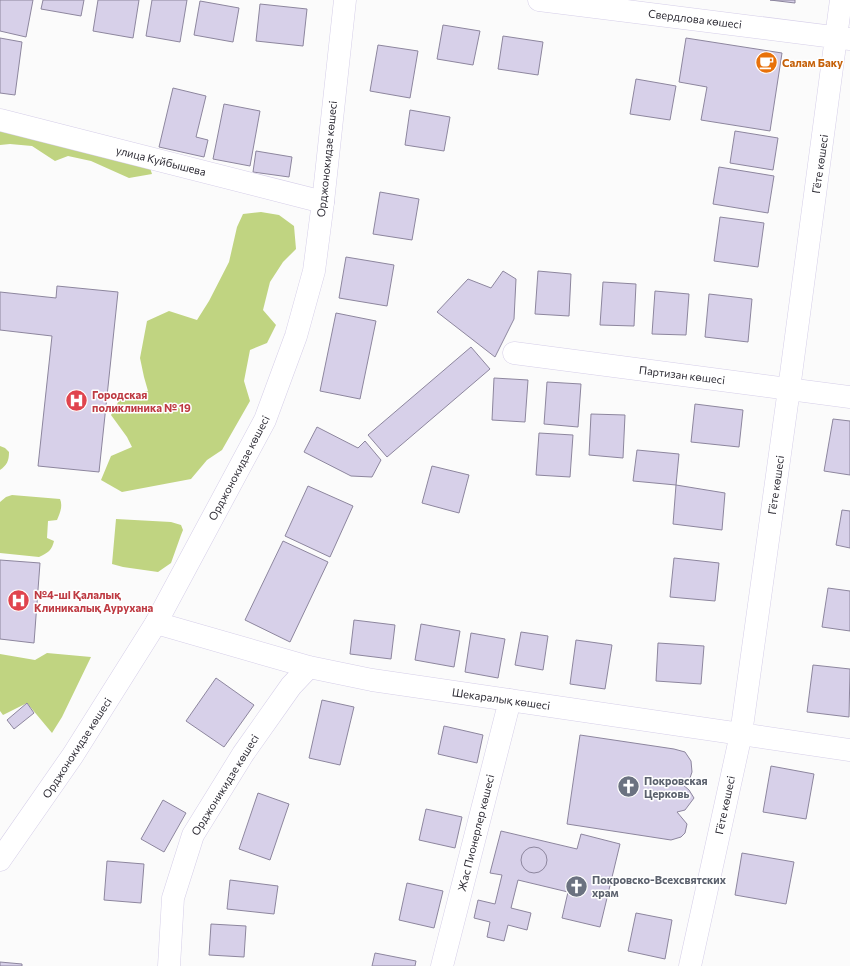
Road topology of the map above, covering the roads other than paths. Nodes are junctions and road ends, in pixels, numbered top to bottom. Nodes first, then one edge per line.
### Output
1 (344, 0) edge
2 (539, 0) edge
3 (841, 0) edge
4 (843, 38) edge
5 (0, 120) edge
6 (323, 202) junction
7 (514, 353) dead end
8 (789, 389) junction
9 (850, 397) edge
10 (156, 623) junction
11 (309, 667) junction
12 (510, 700) junction
13 (740, 734) junction
14 (850, 750) edge
15 (0, 860) edge
16 (169, 966) edge
17 (442, 966) edge
18 (690, 966) edge

1 - 6 street, Орджонокидзе көшесі
2 - 4 street, Свердлова көшесі
3 - 4 street, Гёте көшесі
4 - 8 street, Гёте көшесі
5 - 6 street, улица Куйбышева
6 - 10 street, Орджонокидзе көшесі
7 - 8 street, Партизан көшесі
8 - 9 street, Партизан көшесі
8 - 13 street, Гёте көшесі
10 - 11 street, Шекаралық көшесі
10 - 15 street, Орджонокидзе көшесі
11 - 12 street, Шекаралық көшесі
11 - 16 street, Орджоникидзе көшесі
12 - 13 street, Шекаралық көшесі
12 - 17 street, Жас Пионерлер көшесі
13 - 14 street, Шекаралық көшесі
13 - 18 street, Гёте көшесі

